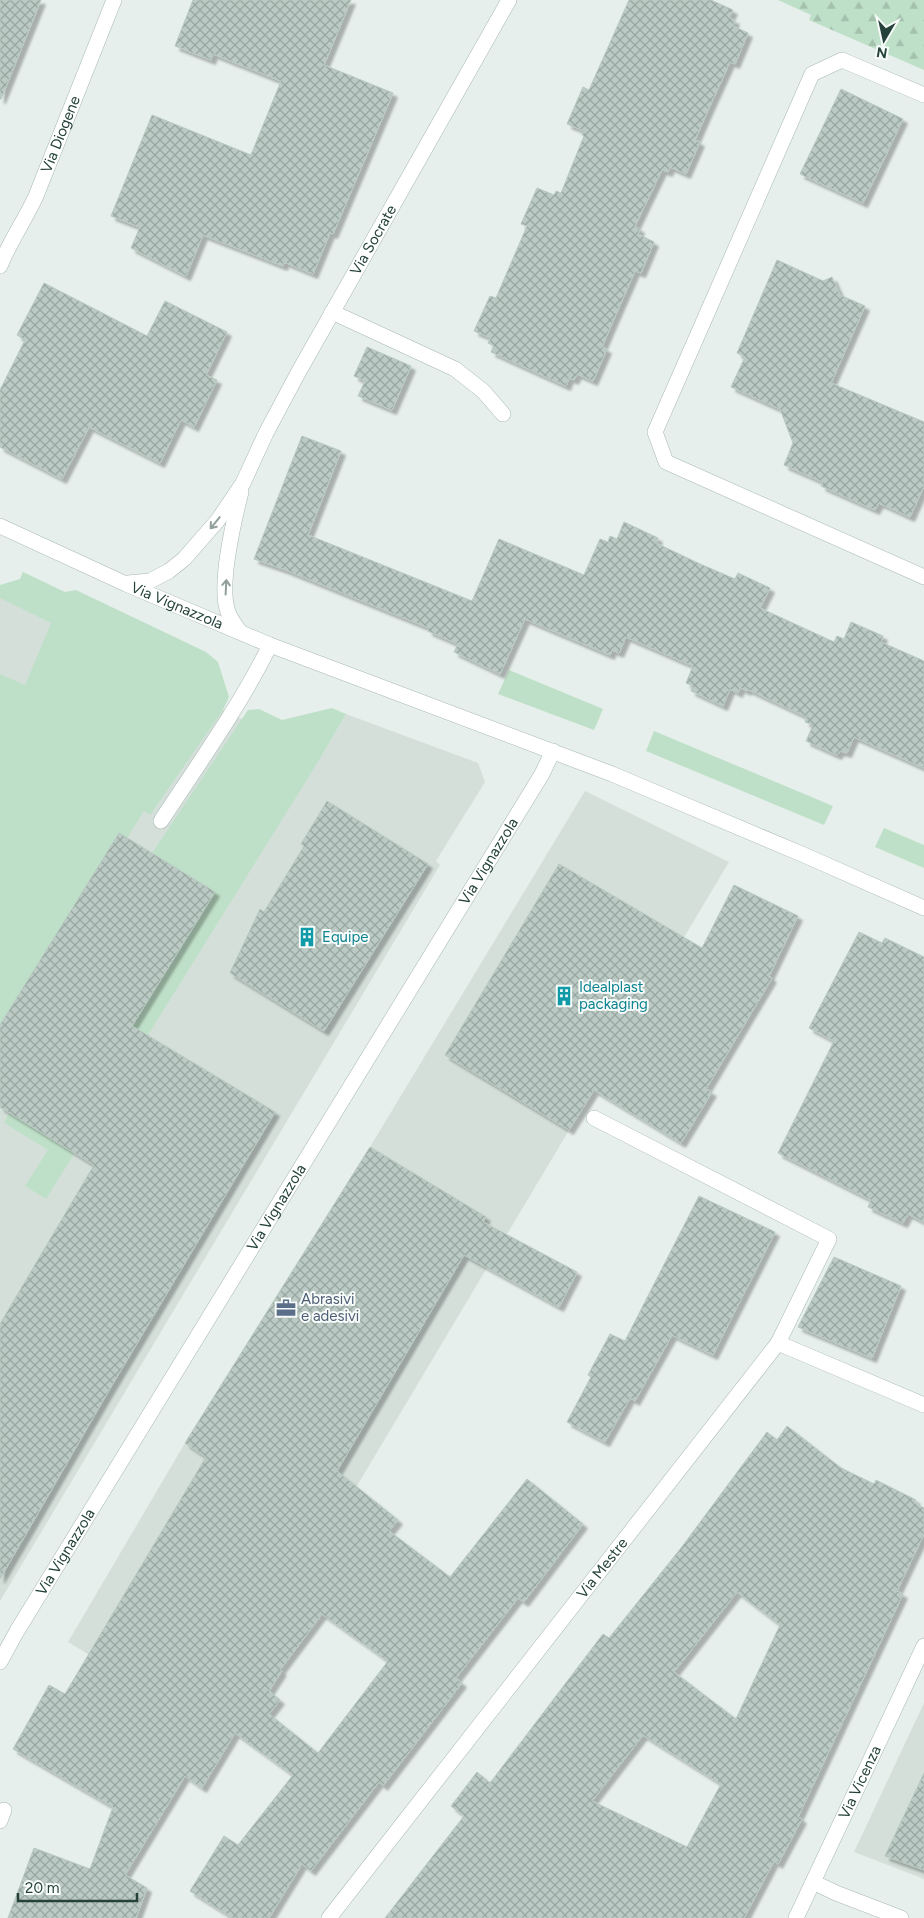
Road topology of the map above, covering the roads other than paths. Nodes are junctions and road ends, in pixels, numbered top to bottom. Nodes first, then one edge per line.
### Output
1 (114, 0) edge
2 (509, 0) edge
3 (924, 95) edge
4 (0, 266) edge
5 (332, 312) junction
6 (503, 414) dead end
7 (244, 483) junction
8 (0, 526) edge
9 (924, 577) edge
10 (126, 584) junction
11 (240, 632) junction
12 (270, 644) junction
13 (553, 751) junction
14 (161, 821) dead end
15 (924, 908) edge
16 (594, 1118) dead end
17 (778, 1343) junction
18 (924, 1405) edge
19 (924, 1646) edge
20 (0, 1662) edge
21 (813, 1882) junction
22 (329, 1918) edge
23 (796, 1918) edge
24 (901, 1918) edge

1 - 4 street, Via Diogene
2 - 5 street, Via Socrate
3 - 9 street
5 - 6 street
5 - 7 street, Via Socrate
7 -> 10 street, Via Socrate
11 -> 7 street, Via Socrate
8 - 10 street, Via Vignazzola
10 - 11 street, Via Vignazzola
11 - 12 street, Via Vignazzola
12 - 13 street, Via Vignazzola
12 - 14 street
13 - 15 street, Via Vignazzola
13 - 20 street, Via Vignazzola
16 - 17 street, Via Mestre
17 - 18 street
17 - 22 street, Via Mestre
19 - 21 street, Via Vicenza
21 - 23 street, Via Vicenza
21 - 24 street

